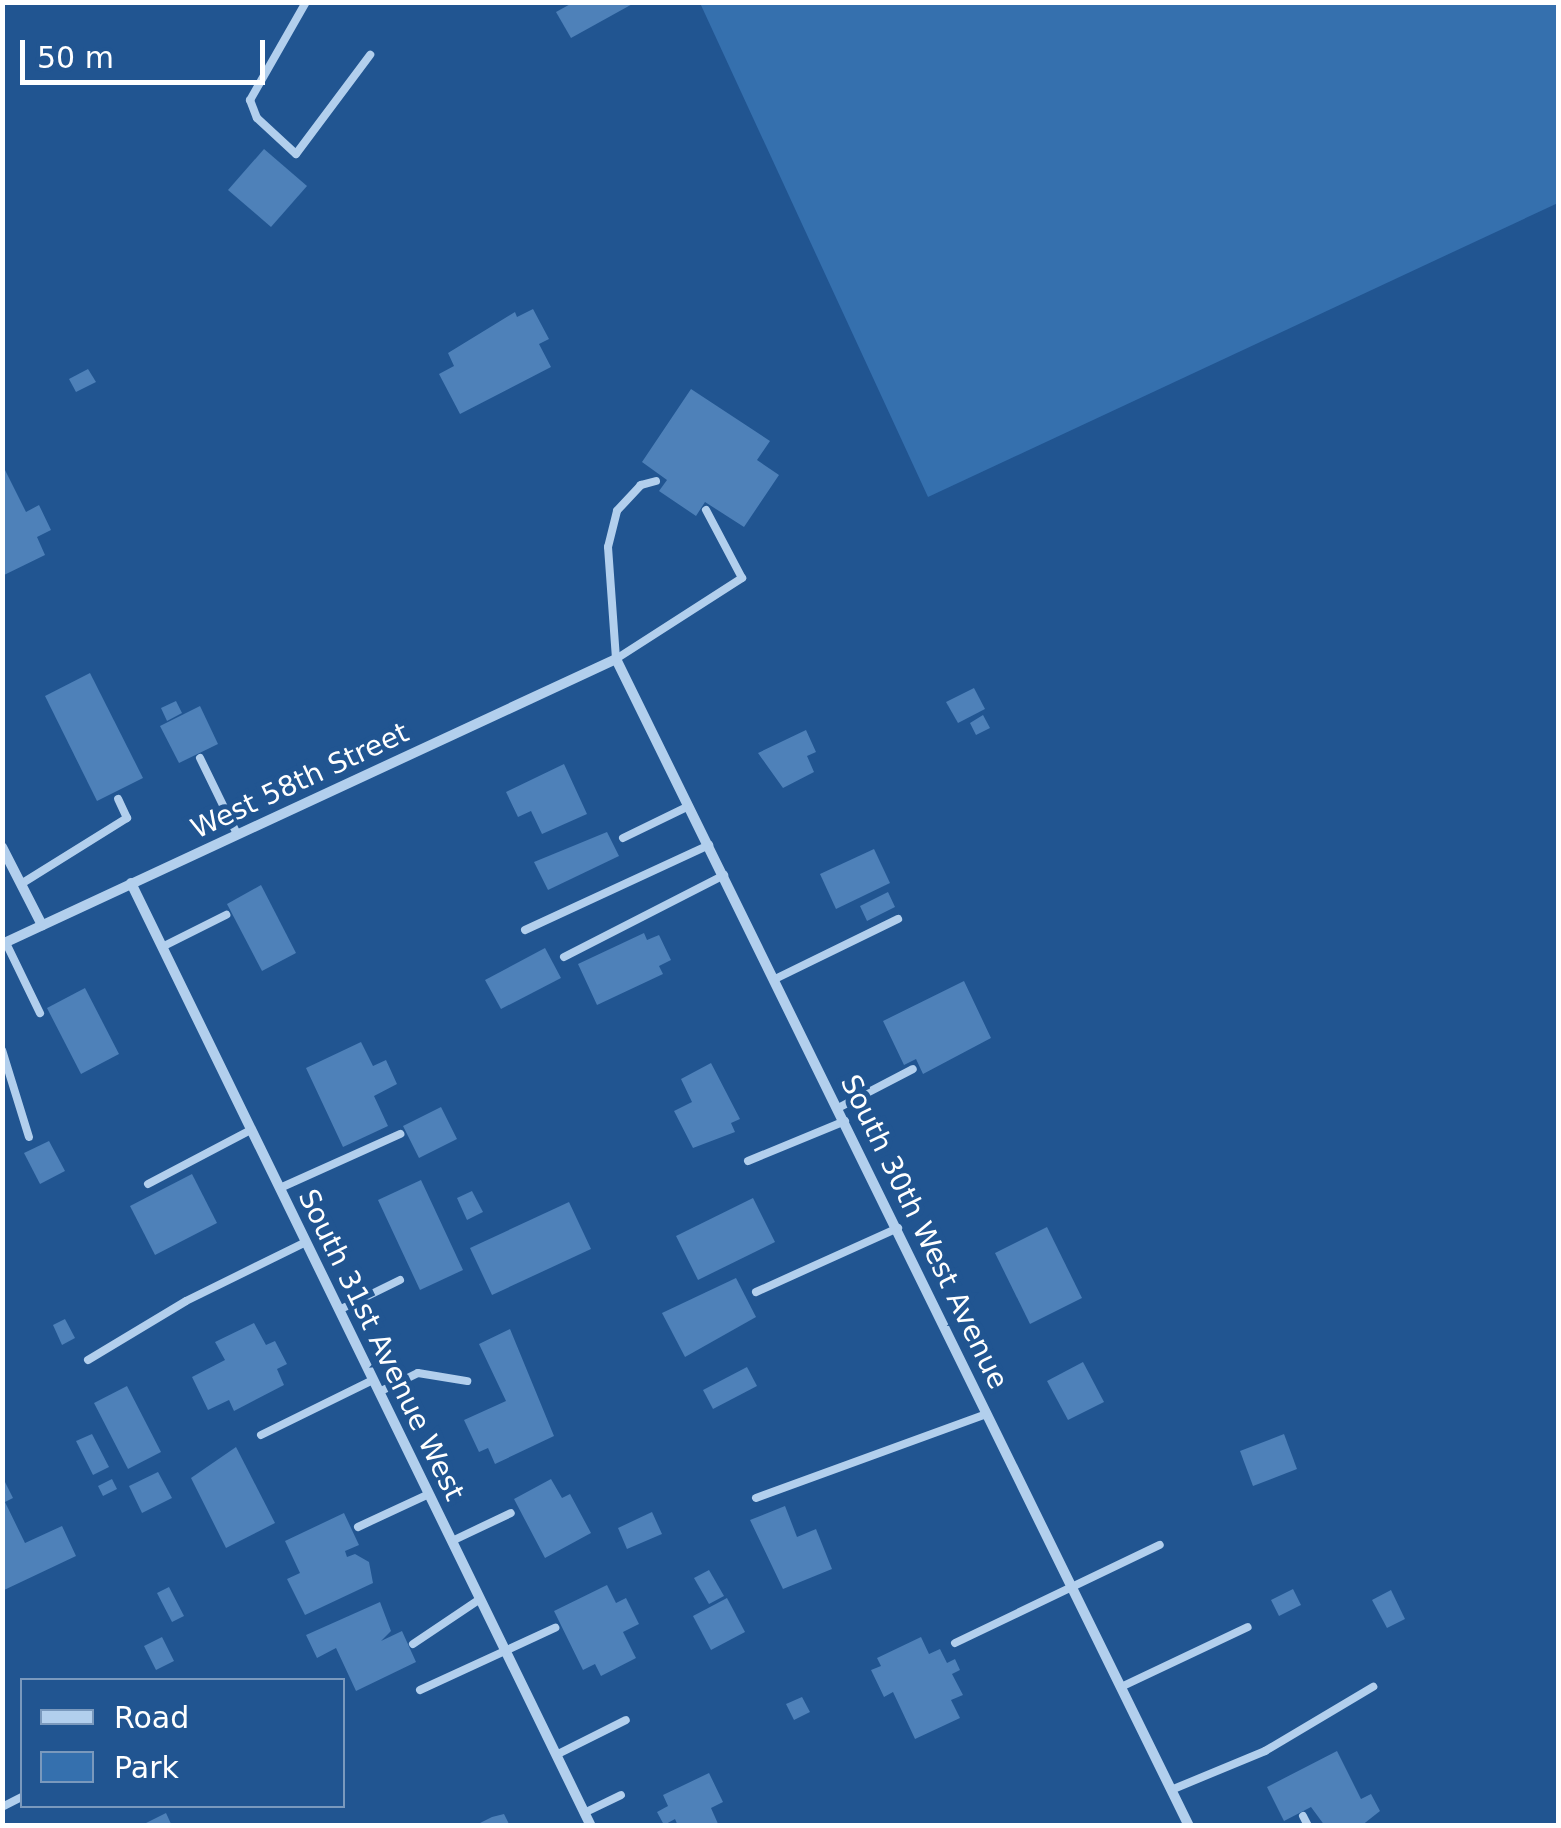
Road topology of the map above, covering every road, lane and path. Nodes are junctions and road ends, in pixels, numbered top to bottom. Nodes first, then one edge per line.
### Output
1 (306, 2) edge
2 (370, 55) dead end
3 (656, 481) dead end
4 (706, 510) dead end
5 (616, 659) junction
6 (200, 758) dead end
7 (118, 799) dead end
8 (689, 806) junction
9 (237, 834) junction
10 (624, 838) dead end
11 (709, 845) junction
12 (2, 847) edge
13 (724, 875) junction
14 (22, 884) junction
15 (131, 884) junction
16 (226, 915) dead end
17 (898, 919) dead end
18 (42, 925) junction
19 (525, 930) dead end
20 (4, 943) edge
21 (162, 946) junction
22 (564, 957) dead end
23 (776, 978) junction
24 (40, 1013) dead end
25 (2, 1050) edge
26 (913, 1069) dead end
27 (840, 1107) junction
28 (846, 1120) junction
29 (252, 1130) junction
30 (400, 1134) dead end
31 (29, 1137) dead end
32 (748, 1162) dead end
33 (148, 1184) dead end
34 (280, 1188) junction
35 (900, 1228) junction
36 (306, 1242) junction
37 (400, 1280) dead end
38 (756, 1292) dead end
39 (339, 1310) junction
40 (88, 1360) dead end
41 (373, 1380) junction
42 (467, 1381) dead end
43 (379, 1392) junction
44 (987, 1414) junction
45 (261, 1435) dead end
46 (429, 1494) junction
47 (756, 1498) dead end
48 (511, 1513) dead end
49 (358, 1528) dead end
50 (452, 1542) junction
51 (1160, 1545) dead end
52 (1072, 1588) junction
53 (480, 1599) junction
54 (1248, 1627) dead end
55 (555, 1628) dead end
56 (955, 1643) dead end
57 (413, 1644) dead end
58 (504, 1649) junction
59 (1120, 1687) junction
60 (1373, 1687) dead end
61 (420, 1690) dead end
62 (626, 1720) dead end
63 (556, 1755) junction
64 (1171, 1790) junction
65 (622, 1795) dead end
66 (584, 1812) junction
67 (1303, 1816) dead end
68 (591, 1826) edge
69 (1189, 1826) edge
70 (1308, 1826) edge

1 - 2 lane
3 - 5 lane
4 - 5 lane
5 - 8 street, South 30th West Avenue
5 - 9 street, West 58th Street
6 - 9 lane
7 - 14 lane
8 - 10 lane
8 - 11 street, South 30th West Avenue
9 - 15 street, West 58th Street
11 - 13 street, South 30th West Avenue
11 - 19 lane
12 - 14 street
13 - 22 lane
13 - 23 street, South 30th West Avenue
14 - 18 street
15 - 18 street, West 58th Street
15 - 21 street, South 31st Avenue West
16 - 21 lane
17 - 23 lane
18 - 20 street, West 58th Street
20 - 24 lane
21 - 29 street, South 31st Avenue West
23 - 27 street, South 30th West Avenue
25 - 31 lane
26 - 27 lane
27 - 28 street, South 30th West Avenue
28 - 32 lane
28 - 35 street, South 30th West Avenue
29 - 33 lane
29 - 34 street, South 31st Avenue West
30 - 34 lane
34 - 36 street, South 31st Avenue West
35 - 38 lane
35 - 44 street, South 30th West Avenue
36 - 39 street, South 31st Avenue West
36 - 40 lane
37 - 39 lane
39 - 41 street, South 31st Avenue West
41 - 43 street, South 31st Avenue West
41 - 45 lane
42 - 43 lane
43 - 46 street, South 31st Avenue West
44 - 47 lane
44 - 52 street, South 30th West Avenue
46 - 49 lane
46 - 50 street, South 31st Avenue West
48 - 50 lane
50 - 53 street, South 31st Avenue West
51 - 52 lane
52 - 56 lane
52 - 59 street, South 30th West Avenue
53 - 57 lane
53 - 58 street, South 31st Avenue West
54 - 59 lane
55 - 58 lane
58 - 61 lane
58 - 63 street, South 31st Avenue West
59 - 64 street, South 30th West Avenue
60 - 64 lane
62 - 63 lane
63 - 66 street, South 31st Avenue West
64 - 69 street, South 30th West Avenue
65 - 66 lane
66 - 68 street, South 31st Avenue West
67 - 70 lane

